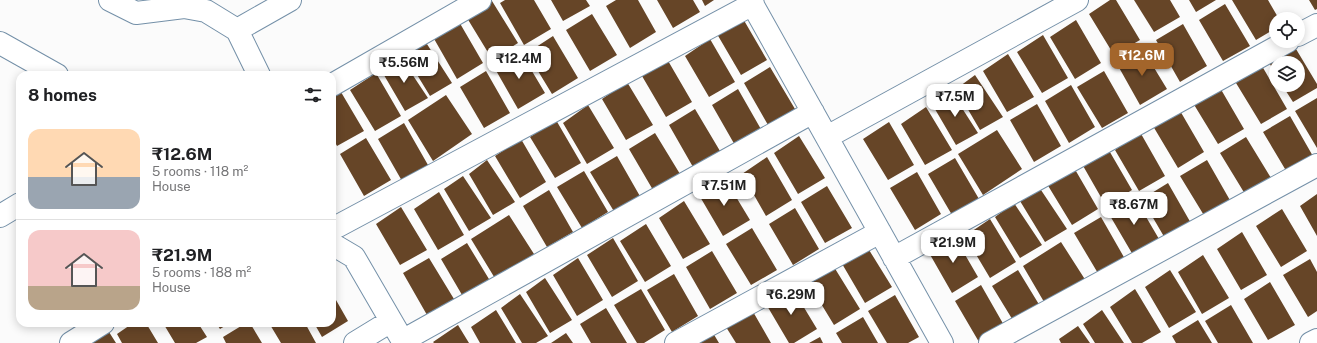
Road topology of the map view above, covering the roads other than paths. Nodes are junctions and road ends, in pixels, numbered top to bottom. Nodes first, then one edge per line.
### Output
1 (110, 0) edge
2 (290, 0) edge
3 (480, 0) edge
4 (1077, 0) edge
5 (752, 2) edge
6 (141, 7) edge
7 (1317, 25) edge
8 (237, 30) junction
9 (1305, 31) edge
10 (1275, 48) edge
11 (4, 49) edge
12 (49, 71) edge
13 (257, 71) edge
14 (336, 83) edge
15 (813, 112) junction
16 (827, 137) junction
17 (1317, 165) edge
18 (16, 206) edge
19 (0, 216) edge
20 (336, 227) edge
21 (336, 231) edge
22 (880, 232) junction
23 (894, 258) junction
24 (391, 321) junction
25 (97, 327) edge
26 (1317, 340) edge
27 (936, 341) edge
28 (403, 342) edge
29 (72, 343) edge
30 (355, 343) edge
31 (676, 343) edge
32 (990, 343) edge
33 (1311, 343) edge

1 - 6 street
2 - 8 street
3 - 14 street
4 - 16 street
5 - 15 street
5 - 20 street
6 - 8 street
7 - 9 street
8 - 13 street
10 - 23 street
11 - 12 street
15 - 16 street
15 - 28 street
16 - 22 street
17 - 32 street
18 - 19 street
21 - 24 street
22 - 23 street
22 - 31 street
23 - 27 street
24 - 28 street
24 - 30 street
25 - 29 street
26 - 33 street

